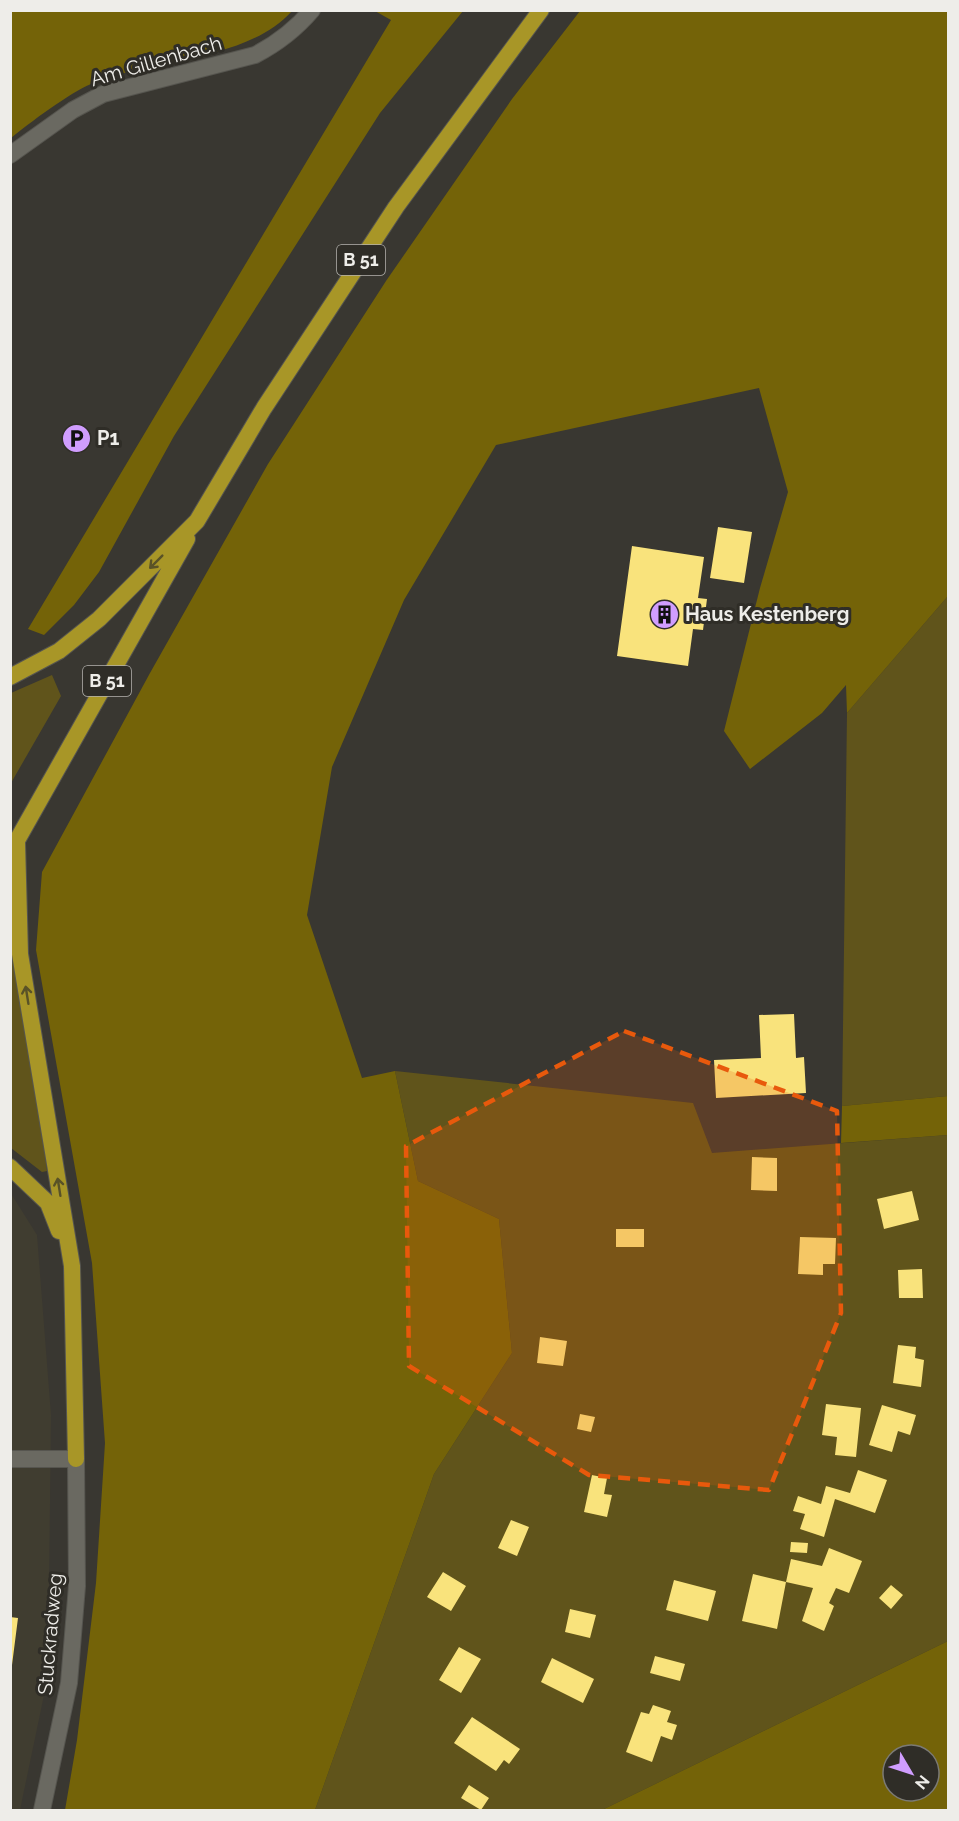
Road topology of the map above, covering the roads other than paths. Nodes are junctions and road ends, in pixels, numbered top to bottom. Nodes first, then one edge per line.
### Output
1 (312, 10) edge
2 (541, 10) edge
3 (10, 155) edge
4 (197, 521) junction
5 (10, 677) edge
6 (14, 847) edge
7 (10, 1167) edge
8 (72, 1266) junction
9 (10, 1459) edge
10 (76, 1459) junction
11 (42, 1810) edge

1 - 3 street, Am Gillenbach
2 - 4 main road, B 51
4 -> 5 main road
4 - 6 main road, B 51
8 -> 6 main road
7 - 8 main road
8 - 10 main road
9 - 10 street
10 - 11 street, Stuckradweg

